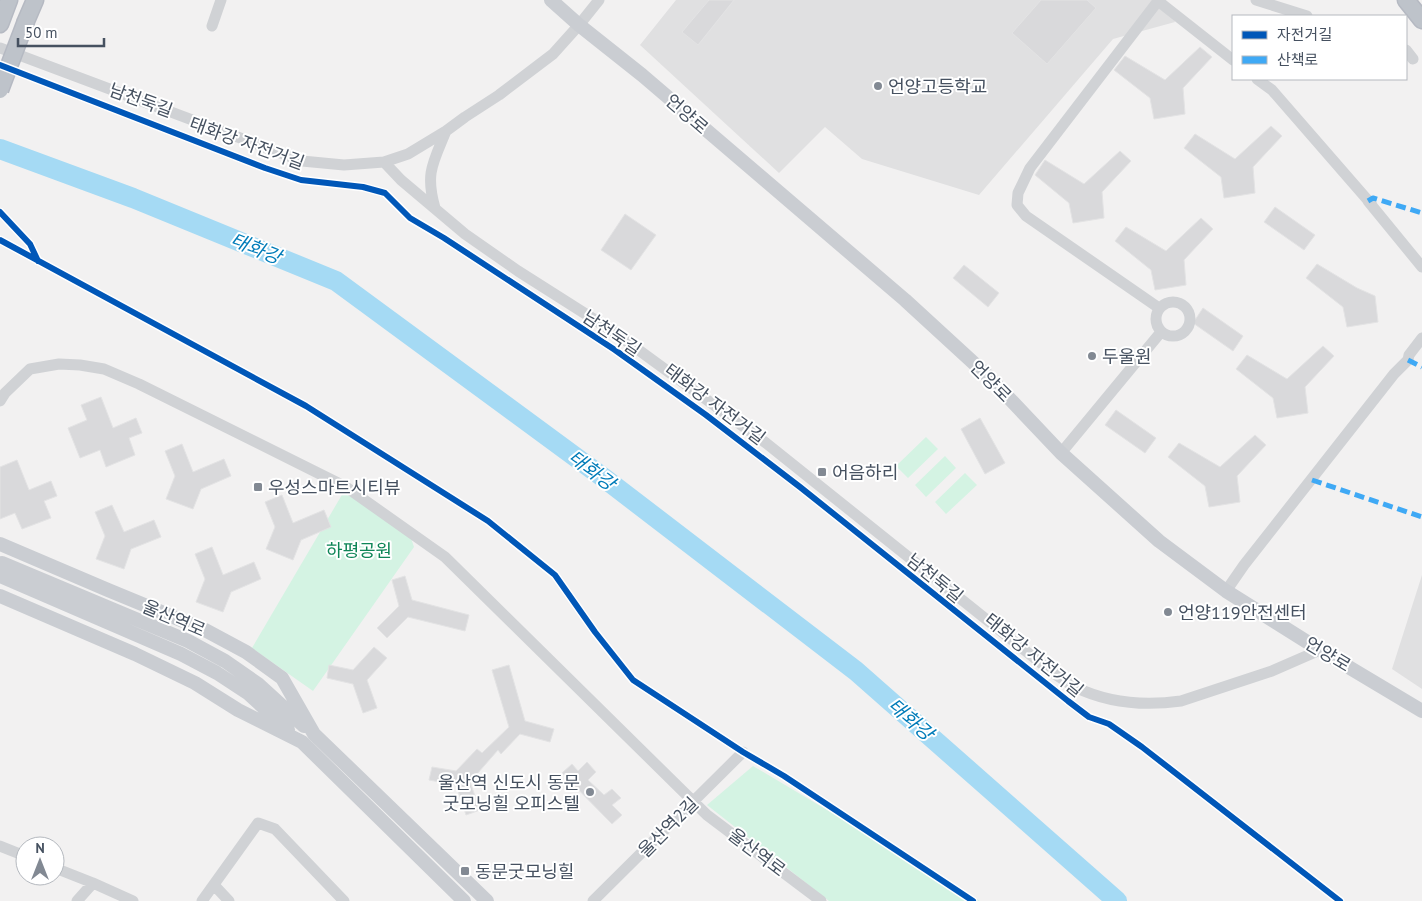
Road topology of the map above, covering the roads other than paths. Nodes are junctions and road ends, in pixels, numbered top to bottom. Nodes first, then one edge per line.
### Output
1 (35, 0) edge
2 (221, 0) edge
3 (551, 0) edge
4 (599, 0) edge
5 (1256, 0) edge
6 (1406, 0) edge
7 (1289, 5) edge
8 (1305, 15) edge
9 (1422, 20) edge
10 (579, 25) junction
11 (212, 26) dead end
12 (0, 48) edge
13 (1232, 59) edge
14 (1258, 80) edge
15 (0, 90) edge
16 (446, 132) junction
17 (384, 162) junction
18 (435, 208) junction
19 (1422, 267) edge
20 (1159, 308) junction
21 (1161, 332) junction
22 (1422, 338) edge
23 (0, 400) edge
24 (1061, 453) junction
25 (0, 544) edge
26 (1, 570) edge
27 (1226, 591) junction
28 (0, 596) edge
29 (1320, 650) junction
30 (1422, 711) edge
31 (314, 734) junction
32 (302, 742) junction
33 (743, 752) dead end
34 (694, 801) junction
35 (0, 846) edge
36 (15, 852) edge
37 (65, 872) edge
38 (93, 883) junction
39 (214, 885) junction
40 (77, 901) edge
41 (133, 901) edge
42 (202, 901) edge
43 (230, 901) edge
44 (344, 901) edge
45 (464, 901) edge
46 (487, 901) edge
47 (593, 901) edge
48 (821, 901) edge

1 - 15 highway, bridge
2 - 11 street
3 - 10 main road, 언양로
4 - 10 street
5 - 7 street
6 - 9 highway
7 - 8 street
10 - 16 street
10 - 24 main road, 언양로
12 - 17 street, 남천둑길
13 - 20 street
14 - 19 street
16 - 17 street
16 - 18 street
17 - 18 street, 남천둑길
18 - 29 street, 남천둑길
20 - 21 street
20 - 21 street
21 - 24 street
22 - 27 street
23 - 34 street, 울산역로
24 - 27 main road, 언양로
25 - 31 main road, 울산역로
26 - 31 main road, 울산역로
26 - 32 main road, 울산역로
27 - 29 main road, 언양로
28 - 32 main road, 울산역로
29 - 30 main road, 언양로
31 - 46 main road, 울산역로
32 - 45 main road, 울산역로
33 - 34 street, 울산역2길
34 - 47 street, 울산역2길
34 - 48 street, 울산역로
35 - 36 street
37 - 38 street
38 - 40 street
38 - 41 street
39 - 42 street
39 - 43 street
39 - 44 street

